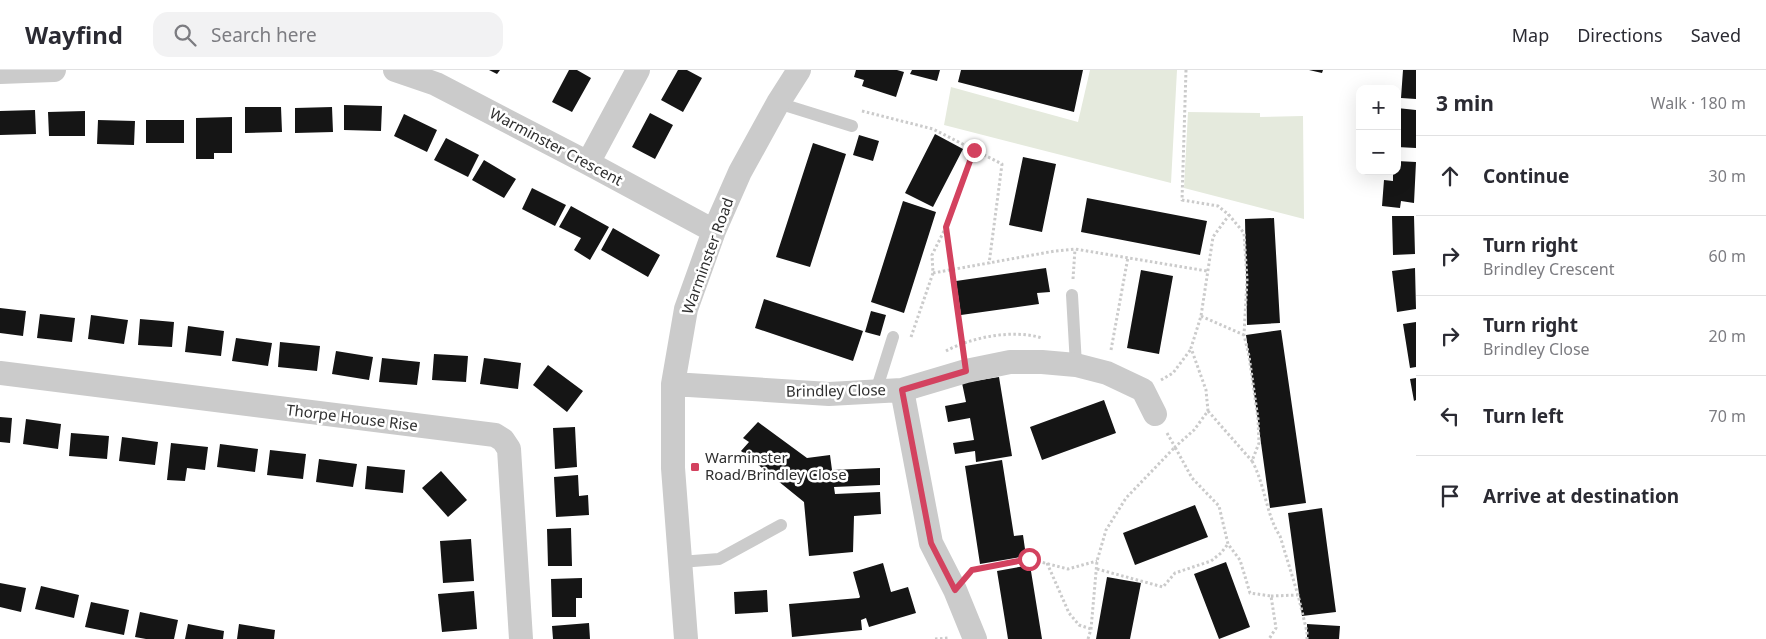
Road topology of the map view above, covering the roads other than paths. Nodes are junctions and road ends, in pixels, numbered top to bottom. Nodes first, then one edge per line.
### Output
1 (54, 70) edge
2 (395, 70) edge
3 (638, 70) edge
4 (799, 70) edge
5 (0, 72) edge
6 (778, 103) junction
7 (852, 126) dead end
8 (588, 163) junction
9 (714, 231) junction
10 (1072, 295) road end
11 (893, 337) road end
12 (1076, 365) junction
13 (0, 374) edge
14 (673, 384) junction
15 (902, 390) junction
16 (876, 391) junction
17 (1155, 414) dead end
18 (781, 525) dead end
19 (680, 562) junction
20 (521, 639) edge
21 (686, 639) edge
22 (975, 639) edge

1 - 5 street
2 - 8 street, Warminster Crescent
3 - 8 street
4 - 6 street, Warminster Road
6 - 7 lane
6 - 9 street, Warminster Road
8 - 9 street, Warminster Crescent
9 - 14 street, Warminster Road
10 - 12 lane
11 - 16 lane
12 - 15 street, Brindley Close
12 - 17 street, Brindley Close
13 - 20 street, Thorpe House Rise
14 - 16 street, Brindley Close
14 - 19 street, Warminster Road
15 - 16 street, Brindley Close
15 - 22 street
18 - 19 lane
19 - 21 street, Warminster Road

